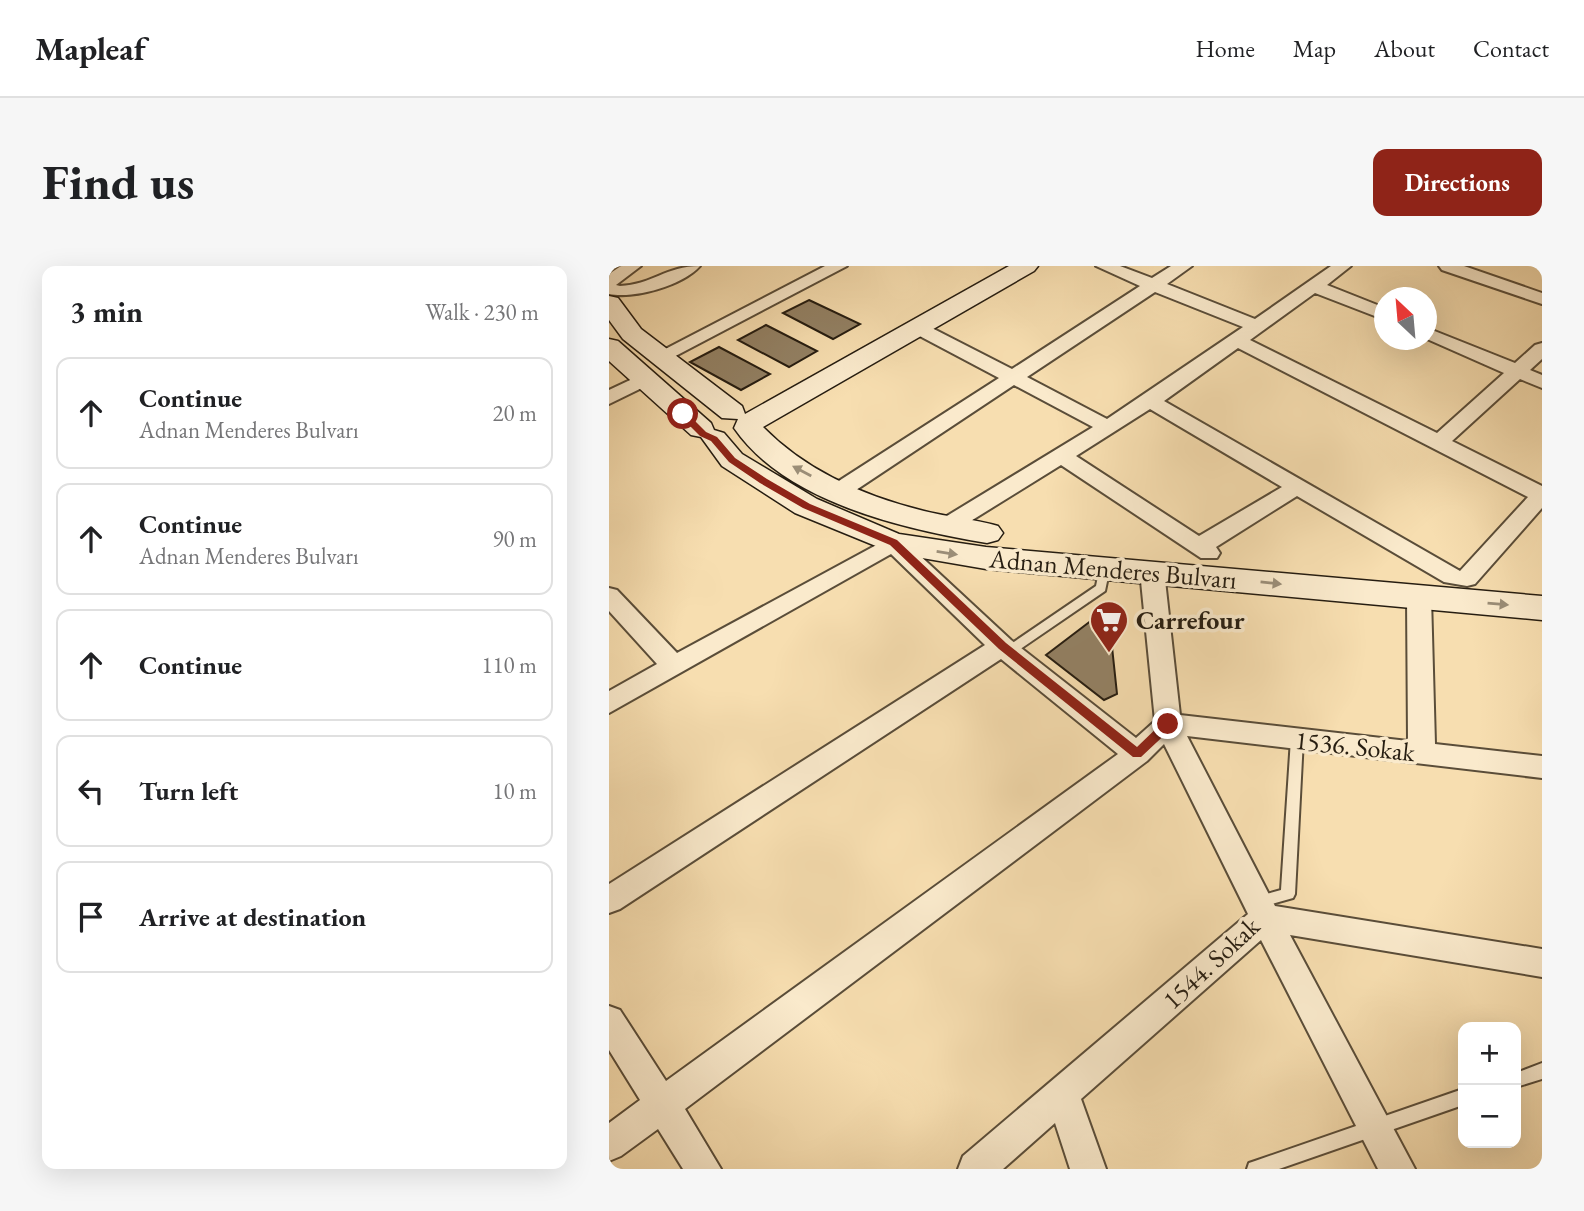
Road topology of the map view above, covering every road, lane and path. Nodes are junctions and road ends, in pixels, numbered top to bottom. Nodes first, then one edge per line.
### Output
1 (632, 266) edge
2 (691, 266) edge
3 (789, 266) edge
4 (838, 266) edge
5 (997, 266) edge
6 (1026, 266) edge
7 (1105, 266) edge
8 (1183, 266) edge
9 (1342, 266) edge
10 (1448, 266) edge
11 (813, 279) junction
12 (609, 282) edge
13 (1154, 285) junction
14 (1314, 286) junction
15 (609, 289) edge
16 (1542, 299) edge
17 (609, 303) edge
18 (1374, 311) edge
19 (1257, 326) junction
20 (920, 329) junction
21 (1437, 338) edge
22 (1238, 341) junction
23 (609, 347) edge
24 (1542, 349) edge
25 (652, 368) junction
26 (1520, 372) junction
27 (1008, 377) junction
28 (1542, 382) edge
29 (609, 398) edge
30 (1150, 401) junction
31 (742, 419) junction
32 (1108, 427) junction
33 (708, 434) junction
34 (1437, 444) junction
35 (1063, 457) junction
36 (1298, 486) junction
37 (839, 491) junction
38 (1542, 495) edge
39 (945, 527) junction
40 (893, 543) junction
41 (1205, 550) junction
42 (1105, 567) junction
43 (1152, 571) junction
44 (1459, 577) junction
45 (1542, 584) edge
46 (609, 596) edge
47 (1419, 597) junction
48 (1542, 608) edge
49 (1006, 648) junction
50 (673, 665) junction
51 (609, 703) edge
52 (1168, 724) junction
53 (1297, 739) junction
54 (1422, 753) junction
55 (1137, 754) junction
56 (1542, 767) edge
57 (609, 900) edge
58 (1261, 910) junction
59 (1542, 963) edge
60 (609, 1021) edge
61 (1542, 1071) edge
62 (1521, 1078) edge
63 (1062, 1092) junction
64 (1458, 1099) edge
65 (663, 1106) junction
66 (1375, 1126) junction
67 (609, 1144) edge
68 (703, 1169) edge
69 (976, 1169) edge
70 (1088, 1169) edge
71 (1255, 1169) edge
72 (1397, 1169) edge

1 - 12 street
2 - 15 street
3 - 11 street
4 - 11 street
5 - 31 main road
6 - 20 main road
7 - 13 street
8 - 13 street
9 - 14 street
10 - 16 street
11 - 25 street
13 - 19 street
13 - 27 street
14 - 18 street
14 - 19 street
17 - 25 main road, Adnan Menderes Bulvarı
19 - 22 street
20 - 27 street
20 - 31 main road
21 - 26 street
22 - 30 street
22 - 34 street
23 - 25 main road, Adnan Menderes Bulvarı
24 - 26 street
25 - 29 street
25 - 31 main road, Adnan Menderes Bulvarı
25 - 33 main road, Adnan Menderes Bulvarı
26 - 28 street
26 - 34 street
27 - 32 street
27 - 37 street
30 - 32 street
30 - 36 street
31 - 33 main road
37 -> 31 main road, Adnan Menderes Bulvarı
32 - 35 street
33 - 40 main road, Adnan Menderes Bulvarı
34 - 38 street
35 - 39 street
35 - 41 street
36 - 41 street
36 - 44 street
37 - 39 main road, Adnan Menderes Bulvarı
38 - 44 street
39 - 41 main road, Adnan Menderes Bulvarı
40 -> 42 main road, Adnan Menderes Bulvarı
40 - 49 street
40 - 50 street
41 - 44 main road, Adnan Menderes Bulvarı
42 - 43 main road, Adnan Menderes Bulvarı
42 - 49 lane
43 -> 47 main road, Adnan Menderes Bulvarı
43 - 52 street, 1544. Sokak
44 - 45 main road, Adnan Menderes Bulvarı
46 - 50 street
47 -> 48 main road, Adnan Menderes Bulvarı
47 - 54 street
49 - 55 street
49 - 57 street
50 - 51 street
52 - 53 street, 1536. Sokak
52 - 55 street
52 - 58 street, 1544. Sokak
53 - 54 street, 1536. Sokak
53 - 58 lane
54 - 56 street, 1536. Sokak
55 - 65 street
58 - 59 street
58 - 63 street, 1544. Sokak
58 - 66 street
60 - 65 street
61 - 62 lane
63 - 69 street, 1544. Sokak
63 - 70 street
64 - 66 lane
65 - 67 street
65 - 68 street
66 - 71 lane
66 - 72 street

